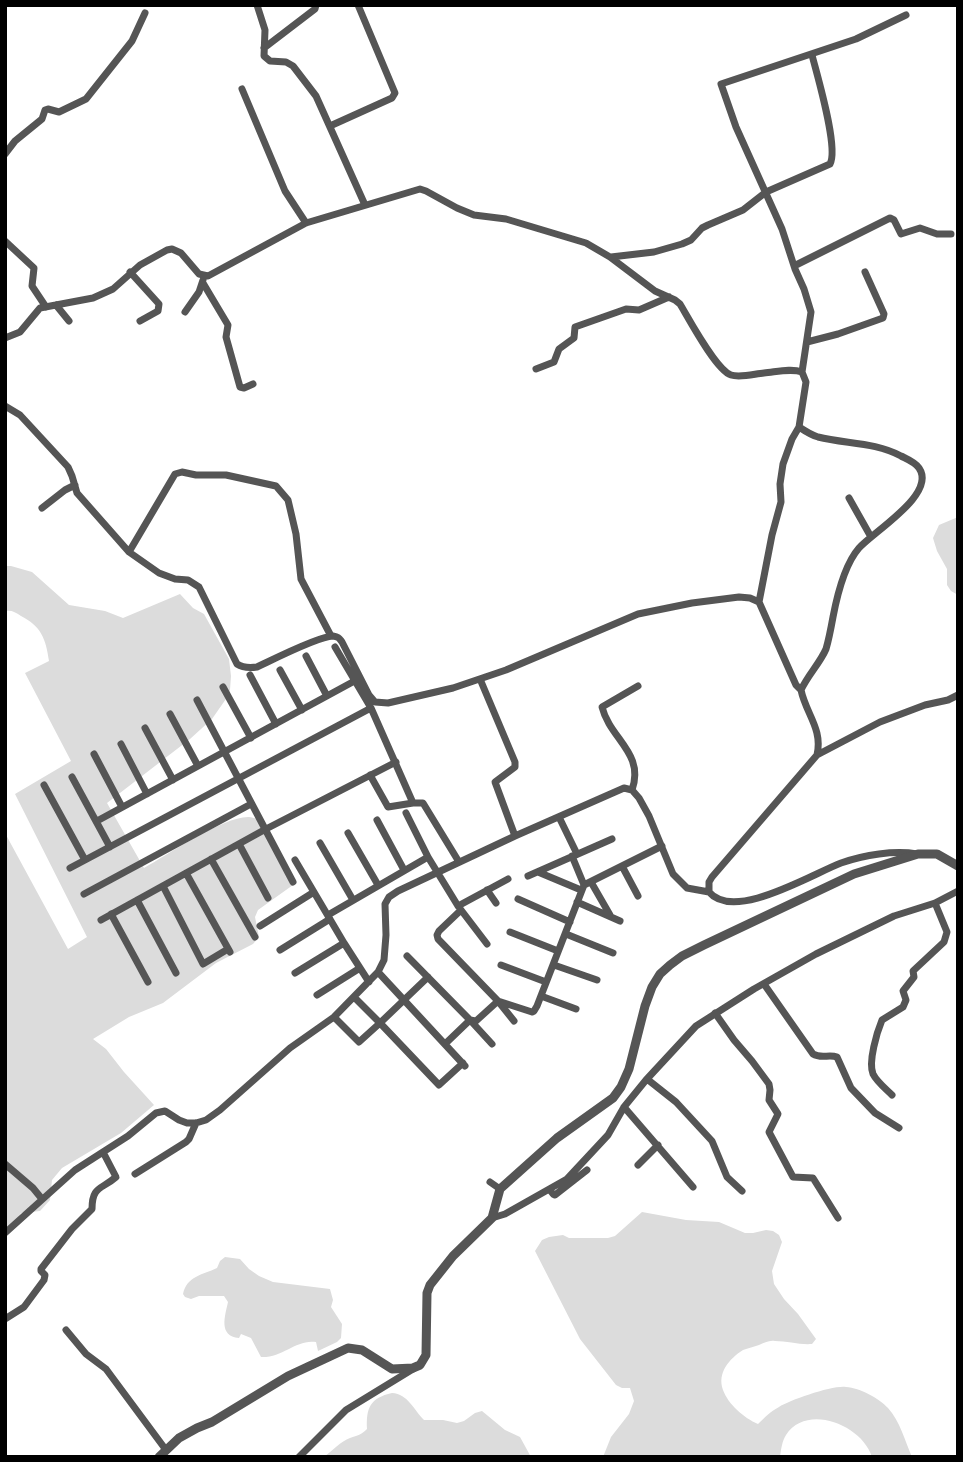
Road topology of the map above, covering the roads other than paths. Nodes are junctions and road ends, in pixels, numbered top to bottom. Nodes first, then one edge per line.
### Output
1 (257, 5) edge
2 (317, 5) edge
3 (358, 5) edge
4 (145, 13) dead end
5 (906, 15) dead end
6 (264, 48) junction
7 (812, 55) junction
8 (242, 89) dead end
9 (330, 126) junction
10 (5, 154) edge
11 (766, 192) junction
12 (365, 205) junction
13 (306, 223) junction
14 (951, 234) dead end
15 (5, 241) edge
16 (610, 257) junction
17 (794, 266) junction
18 (130, 272) junction
19 (865, 272) dead end
20 (203, 280) junction
21 (669, 297) junction
22 (56, 305) junction
23 (46, 307) junction
24 (185, 313) dead end
25 (69, 321) dead end
26 (141, 321) dead end
27 (5, 338) edge
28 (807, 342) junction
29 (536, 369) dead end
30 (802, 372) junction
31 (253, 384) dead end
32 (5, 407) edge
33 (799, 427) junction
34 (75, 485) junction
35 (849, 498) dead end
36 (42, 508) dead end
37 (871, 537) junction
38 (130, 552) junction
39 (759, 602) junction
40 (331, 636) junction
41 (335, 648) dead end
42 (306, 656) dead end
43 (279, 670) dead end
44 (250, 675) dead end
45 (480, 679) junction
46 (357, 680) junction
47 (638, 686) dead end
48 (223, 687) dead end
49 (801, 690) junction
50 (958, 695) edge
51 (327, 696) junction
52 (197, 700) dead end
53 (371, 708) junction
54 (302, 710) junction
55 (170, 714) dead end
56 (276, 724) junction
57 (145, 728) dead end
58 (251, 738) junction
59 (121, 744) dead end
60 (224, 752) junction
61 (94, 754) dead end
62 (817, 755) junction
63 (396, 762) junction
64 (198, 766) junction
65 (370, 775) junction
66 (72, 777) dead end
67 (237, 779) junction
68 (173, 780) junction
69 (44, 785) dead end
70 (632, 790) junction
71 (147, 794) junction
72 (414, 803) junction
73 (251, 804) junction
74 (122, 807) junction
75 (406, 813) dead end
76 (559, 817) junction
77 (377, 820) dead end
78 (97, 821) junction
79 (264, 830) junction
80 (348, 833) dead end
81 (515, 836) junction
82 (612, 838) dead end
83 (320, 843) dead end
84 (239, 844) junction
85 (662, 846) junction
86 (110, 847) junction
87 (918, 854) junction
88 (575, 855) junction
89 (428, 857) junction
90 (211, 859) junction
91 (85, 860) junction
92 (295, 860) dead end
93 (459, 862) junction
94 (622, 866) junction
95 (958, 866) edge
96 (70, 868) dead end
97 (404, 870) junction
98 (438, 872) junction
99 (538, 872) junction
100 (186, 873) junction
101 (528, 876) dead end
102 (508, 879) dead end
103 (293, 882) dead end
104 (378, 885) junction
105 (163, 886) junction
106 (586, 886) junction
107 (486, 890) junction
108 (314, 892) junction
109 (709, 892) junction
110 (84, 894) dead end
111 (957, 895) edge
112 (638, 896) dead end
113 (268, 898) dead end
114 (518, 899) dead end
115 (137, 900) junction
116 (353, 900) junction
117 (577, 902) junction
118 (935, 902) junction
119 (496, 903) dead end
120 (460, 908) junction
121 (111, 914) junction
122 (610, 916) junction
123 (329, 917) junction
124 (101, 920) dead end
125 (620, 921) dead end
126 (569, 922) junction
127 (260, 926) dead end
128 (510, 932) dead end
129 (566, 934) junction
130 (255, 936) dead end
131 (344, 943) junction
132 (487, 943) dead end
133 (280, 950) dead end
134 (558, 951) junction
135 (612, 953) dead end
136 (407, 956) dead end
137 (501, 965) dead end
138 (554, 965) junction
139 (360, 968) junction
140 (378, 972) junction
141 (176, 973) dead end
142 (295, 973) dead end
143 (428, 977) junction
144 (597, 980) dead end
145 (148, 982) dead end
146 (369, 982) junction
147 (546, 982) junction
148 (764, 984) junction
149 (317, 995) dead end
150 (541, 996) junction
151 (354, 997) junction
152 (403, 1000) junction
153 (498, 1001) junction
154 (576, 1009) dead end
155 (715, 1013) junction
156 (334, 1017) junction
157 (470, 1020) junction
158 (514, 1021) dead end
159 (380, 1023) junction
160 (445, 1044) junction
161 (492, 1044) dead end
162 (647, 1079) junction
163 (892, 1095) dead end
164 (624, 1107) junction
165 (196, 1123) junction
166 (899, 1128) dead end
167 (658, 1145) junction
168 (103, 1152) junction
169 (5, 1164) edge
170 (638, 1165) dead end
171 (587, 1170) dead end
172 (135, 1174) dead end
173 (490, 1182) dead end
174 (568, 1182) junction
175 (693, 1187) dead end
176 (500, 1189) junction
177 (742, 1191) dead end
178 (42, 1199) junction
179 (492, 1218) junction
180 (838, 1218) dead end
181 (5, 1233) edge
182 (5, 1319) edge
183 (66, 1330) dead end
184 (413, 1368) junction
185 (163, 1453) edge
186 (299, 1457) edge

1 - 6 street
2 - 6 street
3 - 9 street
4 - 10 street
5 - 7 street
6 - 9 street
7 - 11 street
7 - 11 street
8 - 13 street
9 - 12 street
11 - 16 street
11 - 17 street
12 - 13 street
12 - 16 street
13 - 20 street
14 - 17 street
15 - 23 street
16 - 21 street
17 - 28 street
18 - 20 street
18 - 22 street
18 - 26 street
19 - 28 street
20 - 24 street
20 - 31 street
21 - 29 street
21 - 30 street
22 - 23 street
22 - 25 street
23 - 27 street
28 - 30 street
30 - 33 street
32 - 34 street
33 - 37 street
33 - 39 street
34 - 36 street
34 - 38 street
35 - 37 street
37 - 49 street
38 - 40 street
38 - 40 street
39 - 45 street
39 - 49 street
40 - 46 street
41 - 46 street
42 - 51 street
43 - 54 street
44 - 56 street
45 - 46 street
45 - 81 street
46 - 51 street
46 - 53 street
47 - 70 street
48 - 58 street
49 - 62 street
50 - 62 street
51 - 54 street
52 - 60 street
53 - 63 street
53 - 67 street
54 - 56 street
55 - 64 street
56 - 58 street
57 - 68 street
58 - 60 street
59 - 71 street
60 - 64 street
60 - 67 street
61 - 74 street
62 - 109 street
63 - 65 street
63 - 72 street
64 - 68 street
65 - 72 street
65 - 79 street
66 - 78 street
67 - 73 street
67 - 86 street
68 - 71 street
69 - 91 street
70 - 76 street
70 - 85 street
71 - 74 street
72 - 93 street
73 - 79 street
73 - 110 street
74 - 78 street
75 - 89 street
76 - 81 street
76 - 88 street
77 - 97 street
78 - 86 street
79 - 84 street
79 - 103 street
80 - 104 street
81 - 93 street
82 - 88 street
83 - 116 street
84 - 90 street
84 - 113 street
85 - 94 street
85 - 109 street
86 - 91 street
87 - 95 street
87 - 109 street
87 - 176 street
88 - 99 street
88 - 106 street
89 - 97 street
89 - 98 street
90 - 100 street
90 - 130 street
91 - 96 street
92 - 108 street
93 - 98 street
94 - 106 street
94 - 112 street
97 - 104 street
98 - 120 street
98 - 140 street
99 - 101 street
99 - 106 street
100 - 105 street
100 - 105 street
102 - 107 street
104 - 116 street
105 - 115 street
106 - 117 street
106 - 122 street
107 - 119 street
107 - 120 street
108 - 123 street
108 - 127 street
111 - 118 street
114 - 126 street
115 - 121 street
115 - 141 street
116 - 123 street
117 - 122 street
117 - 126 street
118 - 148 street
118 - 163 street
120 - 132 street
120 - 153 street
121 - 124 street
121 - 145 street
122 - 125 street
123 - 131 street
123 - 133 street
126 - 129 street
128 - 134 street
129 - 134 street
129 - 135 street
131 - 139 street
131 - 142 street
134 - 138 street
136 - 143 street
137 - 147 street
138 - 144 street
138 - 147 street
139 - 146 street
139 - 149 street
140 - 146 street
140 - 152 street
143 - 152 street
143 - 157 street
146 - 151 street
147 - 150 street
148 - 155 street
148 - 166 street
150 - 153 street
150 - 154 street
151 - 156 street
151 - 159 street
152 - 159 street
152 - 160 street
153 - 157 street
153 - 158 street
155 - 162 street
155 - 180 street
156 - 159 street
156 - 165 street
157 - 160 street
157 - 161 street
159 - 160 street
162 - 164 street
162 - 177 street
164 - 167 street
164 - 174 street
165 - 168 street
165 - 172 street
167 - 170 street
167 - 175 street
168 - 178 street
168 - 182 street
169 - 178 street
171 - 174 street
173 - 176 street
174 - 179 street
176 - 179 street
178 - 181 street
179 - 184 street
183 - 185 street
184 - 185 street
184 - 186 street

